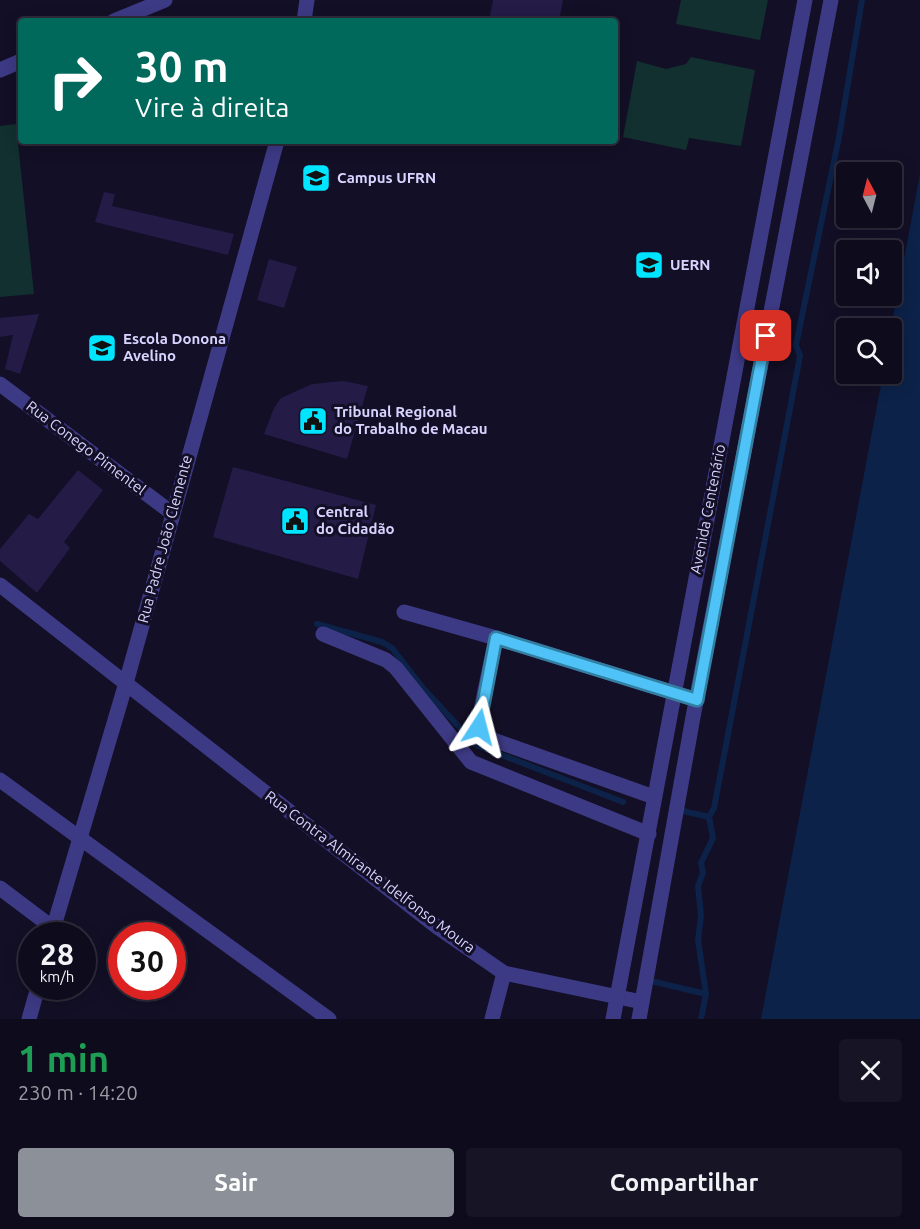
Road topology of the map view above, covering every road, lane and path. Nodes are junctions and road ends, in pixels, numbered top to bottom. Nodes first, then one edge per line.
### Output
1 (128, 0) edge
2 (165, 0) edge
3 (307, 0) edge
4 (805, 0) edge
5 (831, 0) edge
6 (120, 18) edge
7 (122, 18) edge
8 (304, 18) edge
9 (794, 54) junction
10 (18, 62) edge
11 (819, 63) junction
12 (0, 70) edge
13 (276, 144) edge
14 (2, 389) edge
15 (172, 513) junction
16 (0, 585) edge
17 (404, 612) dead end
18 (323, 634) dead end
19 (496, 638) junction
20 (126, 683) junction
21 (673, 694) junction
22 (697, 700) junction
23 (0, 780) edge
24 (654, 797) junction
25 (649, 834) junction
26 (81, 838) junction
27 (0, 888) edge
28 (40, 922) edge
29 (55, 922) edge
30 (504, 973) junction
31 (617, 998) junction
32 (35, 1000) edge
33 (642, 1002) junction
34 (30, 1019) edge
35 (329, 1019) edge
36 (492, 1019) edge
37 (613, 1019) edge
38 (639, 1019) edge

1 - 6 street
2 - 7 street
3 - 8 street
4 - 9 street, Avenida Centenário
5 - 11 street, Avenida Centenário
9 - 11 street
9 - 21 street, Avenida Centenário
10 - 12 street
11 - 22 street, Avenida Centenário
13 - 15 street, Rua Padre João Clemente
14 - 15 street, Rua Conego Pimentel
15 - 20 street, Rua Padre João Clemente
16 - 20 street, Rua Contra Almirante Idelfonso Moura
17 - 19 street
18 - 25 street
19 - 21 street
19 - 24 street
20 - 26 street, Rua Padre João Clemente
20 - 30 street, Rua Contra Almirante Idelfonso Moura
21 - 22 street
21 - 24 street, Avenida Centenário
22 - 33 street, Avenida Centenário
23 - 26 street
24 - 25 street, Avenida Centenário
25 - 31 street, Avenida Centenário
26 - 29 street, Rua Padre João Clemente
26 - 35 street
27 - 28 street
30 - 31 street, Rua Contra Almirante Idelfonso Moura
30 - 36 street
31 - 33 street, Rua Contra Almirante Idelfonso Moura
31 - 37 street, Avenida Centenário
32 - 34 street
33 - 38 street, Avenida Centenário

